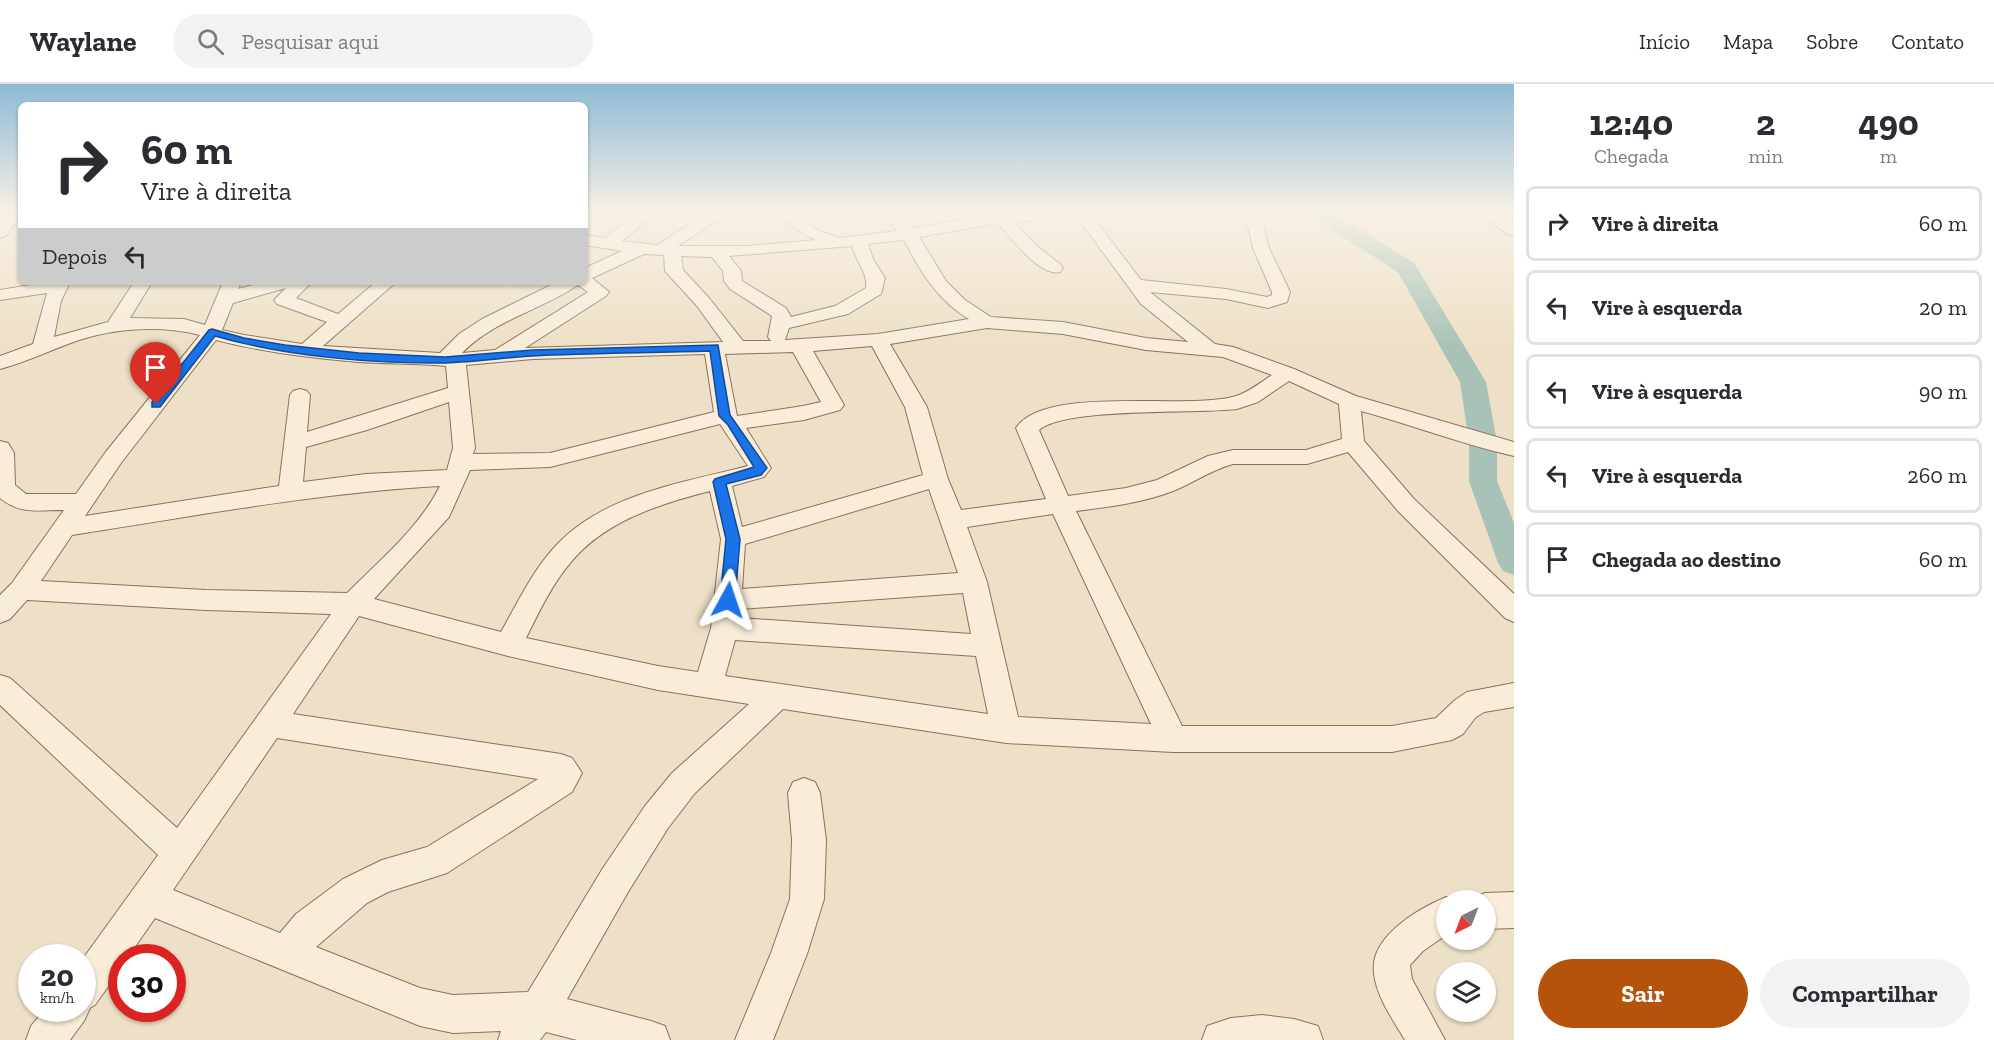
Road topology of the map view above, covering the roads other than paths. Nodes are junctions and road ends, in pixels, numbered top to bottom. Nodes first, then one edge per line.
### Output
1 (624, 257) edge
2 (667, 257) edge
3 (721, 257) edge
4 (863, 257) edge
5 (922, 257) edge
6 (1039, 257) edge
7 (1113, 257) edge
8 (1265, 257) edge
9 (1054, 268) dead end
10 (588, 274) edge
11 (588, 284) edge
12 (55, 285) edge
13 (60, 285) edge
14 (141, 285) edge
15 (231, 285) edge
16 (274, 285) edge
17 (299, 285) edge
18 (383, 285) edge
19 (565, 285) edge
20 (1134, 285) junction
21 (0, 295) edge
22 (224, 300) junction
23 (813, 319) junction
24 (341, 321) junction
25 (987, 322) junction
26 (781, 324) junction
27 (116, 325) junction
28 (212, 332) junction
29 (878, 340) junction
30 (828, 345) junction
31 (800, 346) junction
32 (42, 347) junction
33 (714, 347) junction
34 (737, 347) junction
35 (776, 347) junction
36 (1208, 348) junction
37 (306, 350) junction
38 (500, 355) junction
39 (450, 360) junction
40 (0, 363) edge
41 (1287, 373) junction
42 (459, 391) junction
43 (300, 395) dead end
44 (1349, 401) junction
45 (728, 419) junction
46 (295, 443) junction
47 (1353, 443) junction
48 (0, 448) edge
49 (1514, 449) edge
50 (458, 469) junction
51 (936, 479) junction
52 (719, 482) junction
53 (290, 492) junction
54 (82, 502) junction
55 (1061, 506) junction
56 (953, 520) junction
57 (63, 528) junction
58 (733, 539) junction
59 (974, 582) junction
60 (21, 590) junction
61 (728, 600) junction
62 (353, 604) junction
63 (1514, 611) edge
64 (0, 612) edge
65 (725, 628) junction
66 (508, 645) junction
67 (989, 646) junction
68 (708, 686) junction
69 (0, 687) edge
70 (1514, 695) edge
71 (776, 697) junction
72 (271, 724) junction
73 (1006, 730) junction
74 (1173, 739) junction
75 (804, 793) dead end
76 (180, 853) junction
77 (149, 898) junction
78 (1514, 910) edge
79 (1496, 911) edge
80 (1436, 921) edge
81 (286, 954) junction
82 (96, 972) edge
83 (539, 1011) junction
84 (60, 1022) edge
85 (45, 1040) edge
86 (517, 1040) edge
87 (651, 1040) edge
88 (754, 1040) edge
89 (1221, 1040) edge
90 (1304, 1040) edge
91 (1426, 1040) edge

1 - 10 street
2 - 34 street
3 - 26 street
4 - 23 street
5 - 25 street
6 - 9 street
7 - 20 street
8 - 20 street
11 - 38 street
12 - 21 street
13 - 32 street
14 - 27 street
15 - 22 street
16 - 22 street
17 - 24 street
18 - 24 street
19 - 39 street
20 - 36 street
22 - 28 street
23 - 26 street
23 - 30 street
24 - 37 street
25 - 29 street
25 - 36 street
26 - 35 street
27 - 28 street
27 - 32 street
28 - 37 street
28 - 54 street
29 - 30 street
29 - 51 street
30 - 31 street
31 - 35 street
31 - 45 street
32 - 40 street
33 - 34 street
33 - 38 street
33 - 45 street
34 - 35 street
36 - 41 street
37 - 39 street
38 - 39 street
39 - 42 street
41 - 44 street
41 - 55 street
42 - 46 street
42 - 50 street
43 - 46 street
44 - 47 street
44 - 49 street
45 - 50 street
45 - 52 street
46 - 53 street
47 - 55 street
47 - 63 street
48 - 54 street
50 - 53 street
50 - 62 street
51 - 56 street
51 - 58 street
52 - 58 street
52 - 66 street
53 - 57 street
54 - 57 street
55 - 56 street
55 - 74 street
56 - 59 street
57 - 60 street
58 - 61 street
59 - 61 street
59 - 67 street
60 - 62 street
60 - 64 street
61 - 65 street
62 - 66 street
62 - 72 street
65 - 67 street
65 - 68 street
66 - 68 street
67 - 73 street
68 - 71 street
69 - 76 street
70 - 74 street
71 - 73 street
71 - 83 street
72 - 76 street
72 - 81 street
73 - 74 street
75 - 88 street
76 - 77 street
77 - 81 street
77 - 82 street
78 - 79 street
80 - 91 street
81 - 83 street
83 - 86 street
83 - 87 street
84 - 85 street
89 - 90 street

